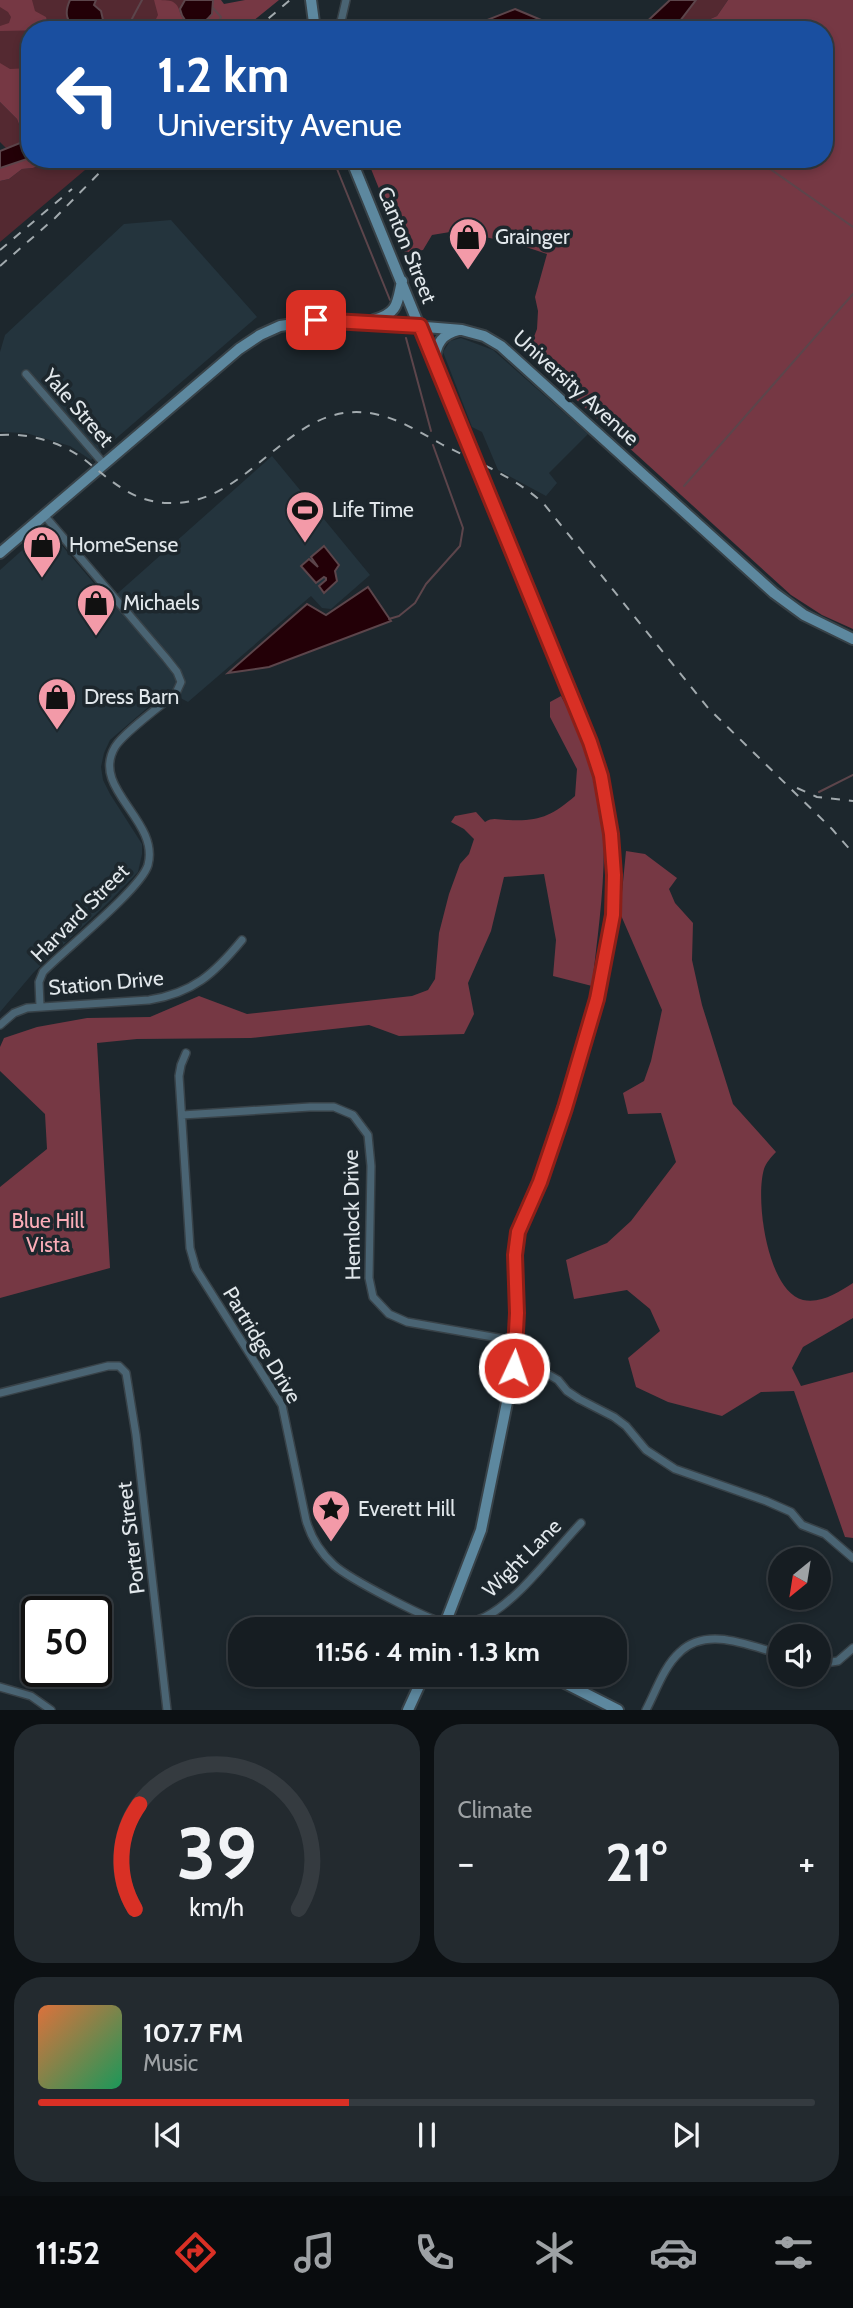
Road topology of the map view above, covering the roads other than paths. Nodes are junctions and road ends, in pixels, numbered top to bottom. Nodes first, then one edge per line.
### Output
1 (346, 0) edge
2 (341, 21) edge
3 (355, 168) edge
4 (402, 281) junction
5 (367, 322) junction
6 (420, 326) junction
7 (462, 330) junction
8 (435, 364) junction
9 (26, 374) dead end
10 (104, 464) junction
11 (44, 514) junction
12 (1, 553) edge
13 (853, 639) edge
14 (242, 940) dead end
15 (40, 1006) junction
16 (0, 1025) edge
17 (186, 1053) dead end
18 (182, 1115) junction
19 (516, 1341) junction
20 (514, 1368) junction
21 (0, 1393) edge
22 (581, 1523) dead end
23 (853, 1558) edge
24 (425, 1617) edge
25 (449, 1617) edge
26 (482, 1617) edge
27 (853, 1648) edge
28 (768, 1651) edge
29 (831, 1662) edge
30 (0, 1687) edge
31 (419, 1687) edge
32 (573, 1687) edge
33 (51, 1710) edge
34 (167, 1710) edge
35 (408, 1710) edge
36 (618, 1710) edge
37 (646, 1710) edge

1 - 2 street
3 - 4 main road, Canton Street
4 - 5 main road
4 - 6 main road, Canton Street
5 - 6 main road, University Avenue
5 - 10 main road, University Avenue
6 - 7 main road, University Avenue
6 - 8 main road, Canton Street
7 - 8 main road
7 - 13 main road, University Avenue
8 - 19 main road, Canton Street, bridge
9 - 10 street, Yale Street
10 - 11 main road, University Avenue
11 - 12 main road, University Avenue
11 - 15 street, Harvard Street
14 - 15 street, Station Drive
15 - 16 street, Station Drive
17 - 18 street, Partridge Drive
18 - 19 street, Hemlock Drive
18 - 24 street, Partridge Drive
19 - 20 main road, Canton Street
20 - 23 street
20 - 25 main road, Canton Street
21 - 34 street, Porter Street
22 - 26 street, Wight Lane
27 - 29 street
28 - 37 street
30 - 33 street
31 - 35 main road
32 - 36 main road

